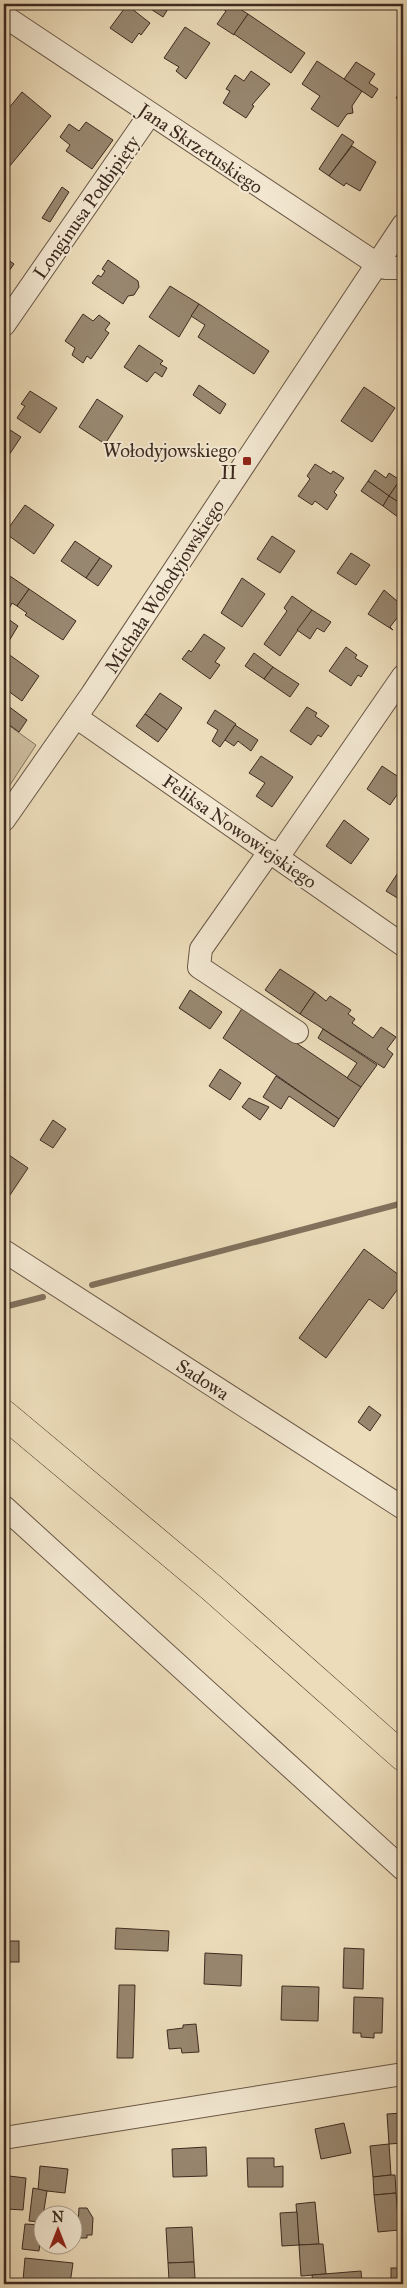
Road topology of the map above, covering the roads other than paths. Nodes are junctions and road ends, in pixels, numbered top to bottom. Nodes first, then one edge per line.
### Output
1 (4, 16) edge
2 (150, 114) junction
3 (402, 228) edge
4 (377, 264) junction
5 (403, 268) edge
6 (4, 325) edge
7 (403, 676) edge
8 (76, 717) junction
9 (4, 820) edge
10 (274, 854) junction
11 (403, 946) edge
12 (297, 1032) dead end
13 (4, 1250) edge
14 (4, 1414) edge
15 (4, 1507) edge
16 (403, 1508) edge
17 (403, 1757) edge
18 (403, 1869) edge
19 (403, 2074) edge
20 (4, 2138) edge

1 - 2 street, Jana Skrzetuskiego
2 - 4 street, Jana Skrzetuskiego
2 - 6 street, Longinusa Podbipięty
3 - 4 street, Michała Wołodyjowskiego
4 - 5 street, Jana Skrzetuskiego
4 - 8 street, Michała Wołodyjowskiego
7 - 10 street
8 - 9 street, Michała Wołodyjowskiego
8 - 10 street, Feliksa Nowowiejskiego
10 - 11 street, Feliksa Nowowiejskiego
10 - 12 street
13 - 16 street, Sadowa
14 - 17 highway
15 - 18 street
19 - 20 street

